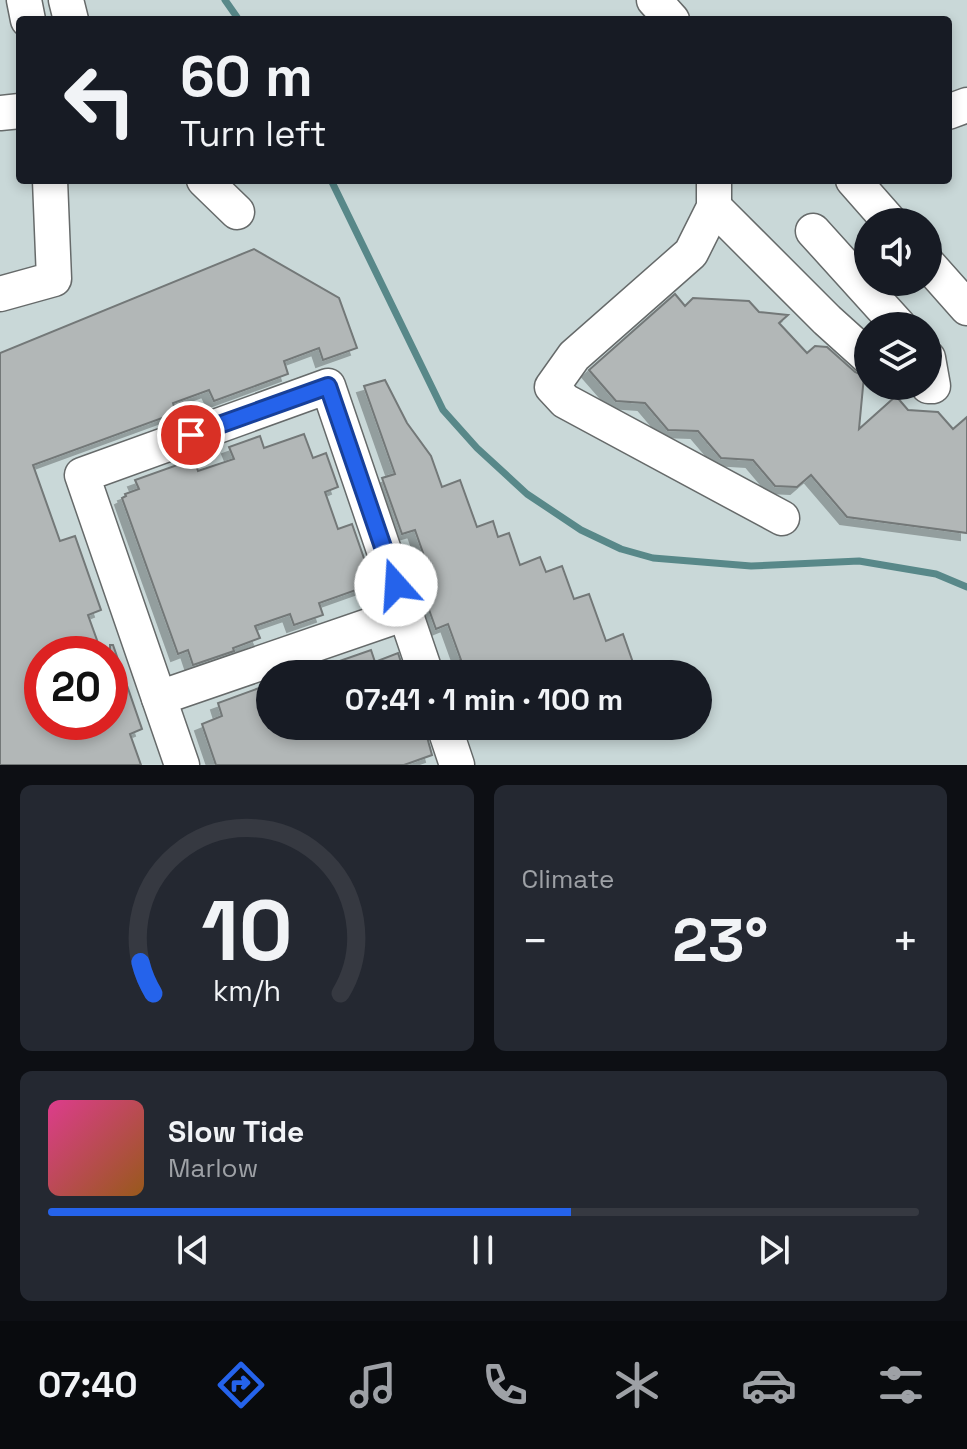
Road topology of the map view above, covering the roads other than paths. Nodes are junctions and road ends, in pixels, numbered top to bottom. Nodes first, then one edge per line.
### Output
1 (50, 184) edge
2 (208, 184) edge
3 (857, 184) edge
4 (714, 193) edge
5 (878, 208) edge
6 (237, 212) dead end
7 (813, 231) dead end
8 (0, 294) edge
9 (886, 312) edge
10 (854, 344) edge
11 (782, 518) dead end
12 (406, 613) junction
13 (421, 660) edge
14 (159, 698) junction
15 (447, 740) edge
16 (452, 763) edge
17 (182, 765) edge

1 - 8 lane
2 - 6 lane
3 - 5 lane
4 - 10 lane
4 - 11 lane
7 - 9 lane
12 - 13 lane
12 - 14 lane
12 - 14 lane
14 - 17 lane
15 - 16 lane

